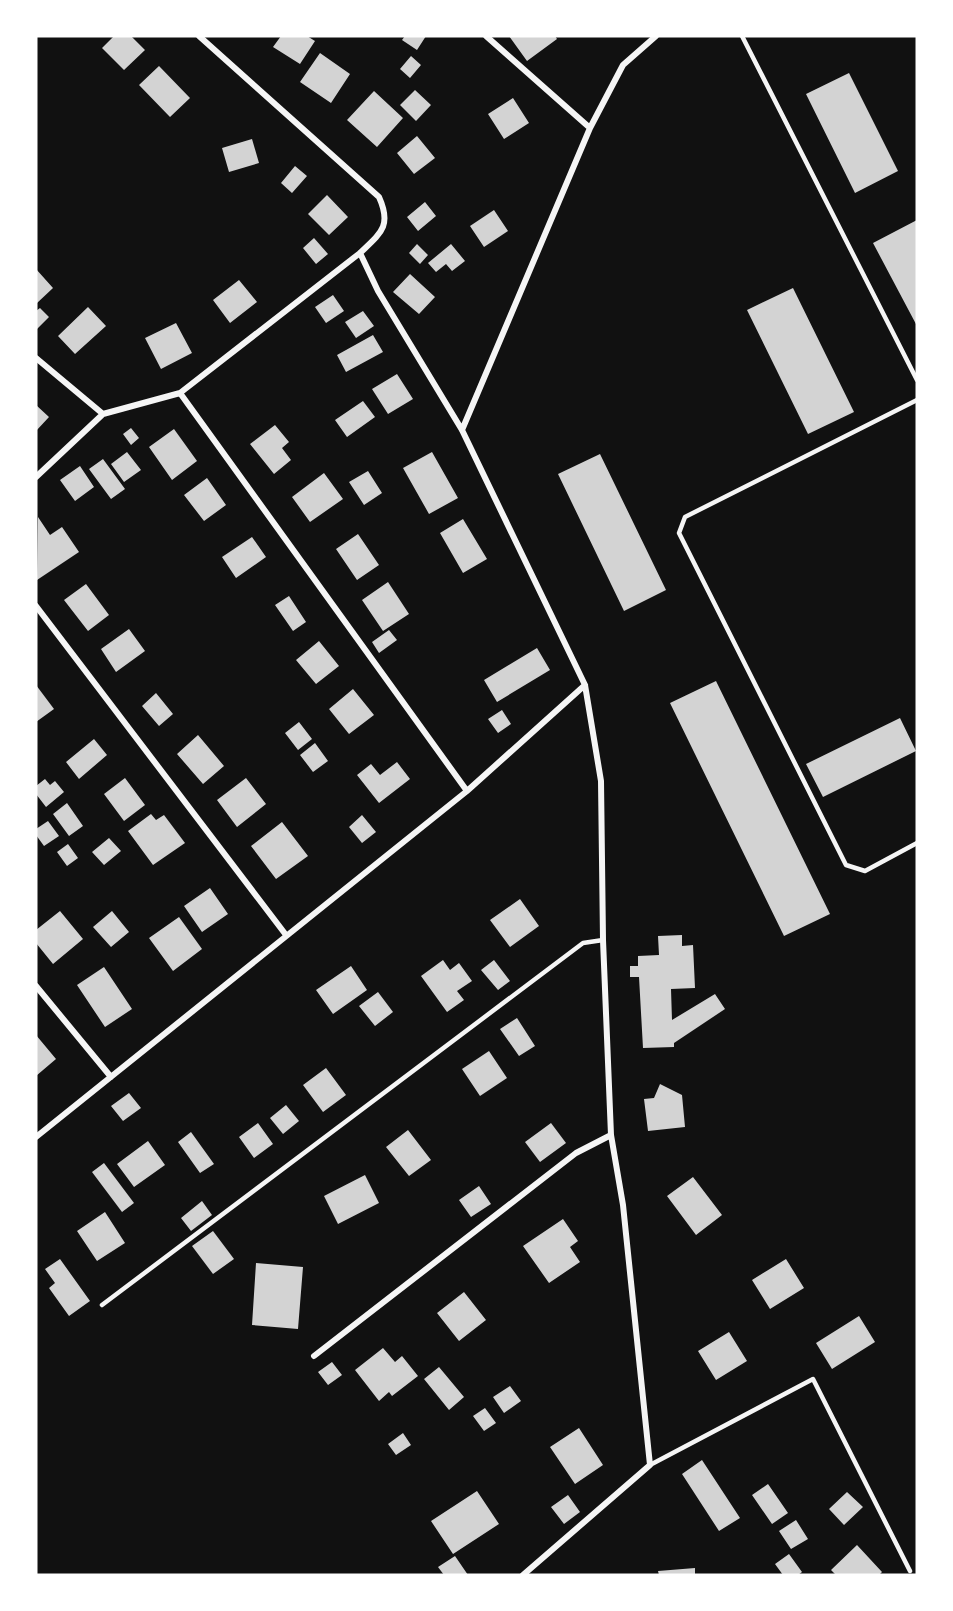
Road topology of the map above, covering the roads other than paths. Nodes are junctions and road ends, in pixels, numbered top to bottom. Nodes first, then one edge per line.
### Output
1 (199, 36) edge
2 (486, 36) edge
3 (656, 36) edge
4 (741, 36) edge
5 (590, 128) junction
6 (360, 253) junction
7 (36, 358) edge
8 (917, 380) edge
9 (180, 393) junction
10 (917, 400) edge
11 (103, 414) junction
12 (462, 430) junction
13 (36, 477) edge
14 (36, 606) edge
15 (585, 686) junction
16 (467, 790) junction
17 (917, 843) edge
18 (286, 935) junction
19 (603, 940) junction
20 (36, 986) edge
21 (111, 1077) junction
22 (611, 1135) junction
23 (36, 1137) edge
24 (102, 1305) dead end
25 (314, 1356) dead end
26 (650, 1465) junction
27 (910, 1571) dead end
28 (523, 1575) edge

1 - 6 street
2 - 5 street
3 - 5 street
4 - 8 lane
5 - 12 street
6 - 9 street
6 - 12 street
7 - 11 street
9 - 11 street
9 - 16 street
10 - 17 lane
11 - 13 street
12 - 15 street
14 - 18 street
15 - 16 street
15 - 19 street
16 - 18 street
18 - 21 street
19 - 22 street
19 - 24 lane
20 - 21 street
21 - 23 street
22 - 25 street
22 - 26 street
26 - 27 lane
26 - 28 street

